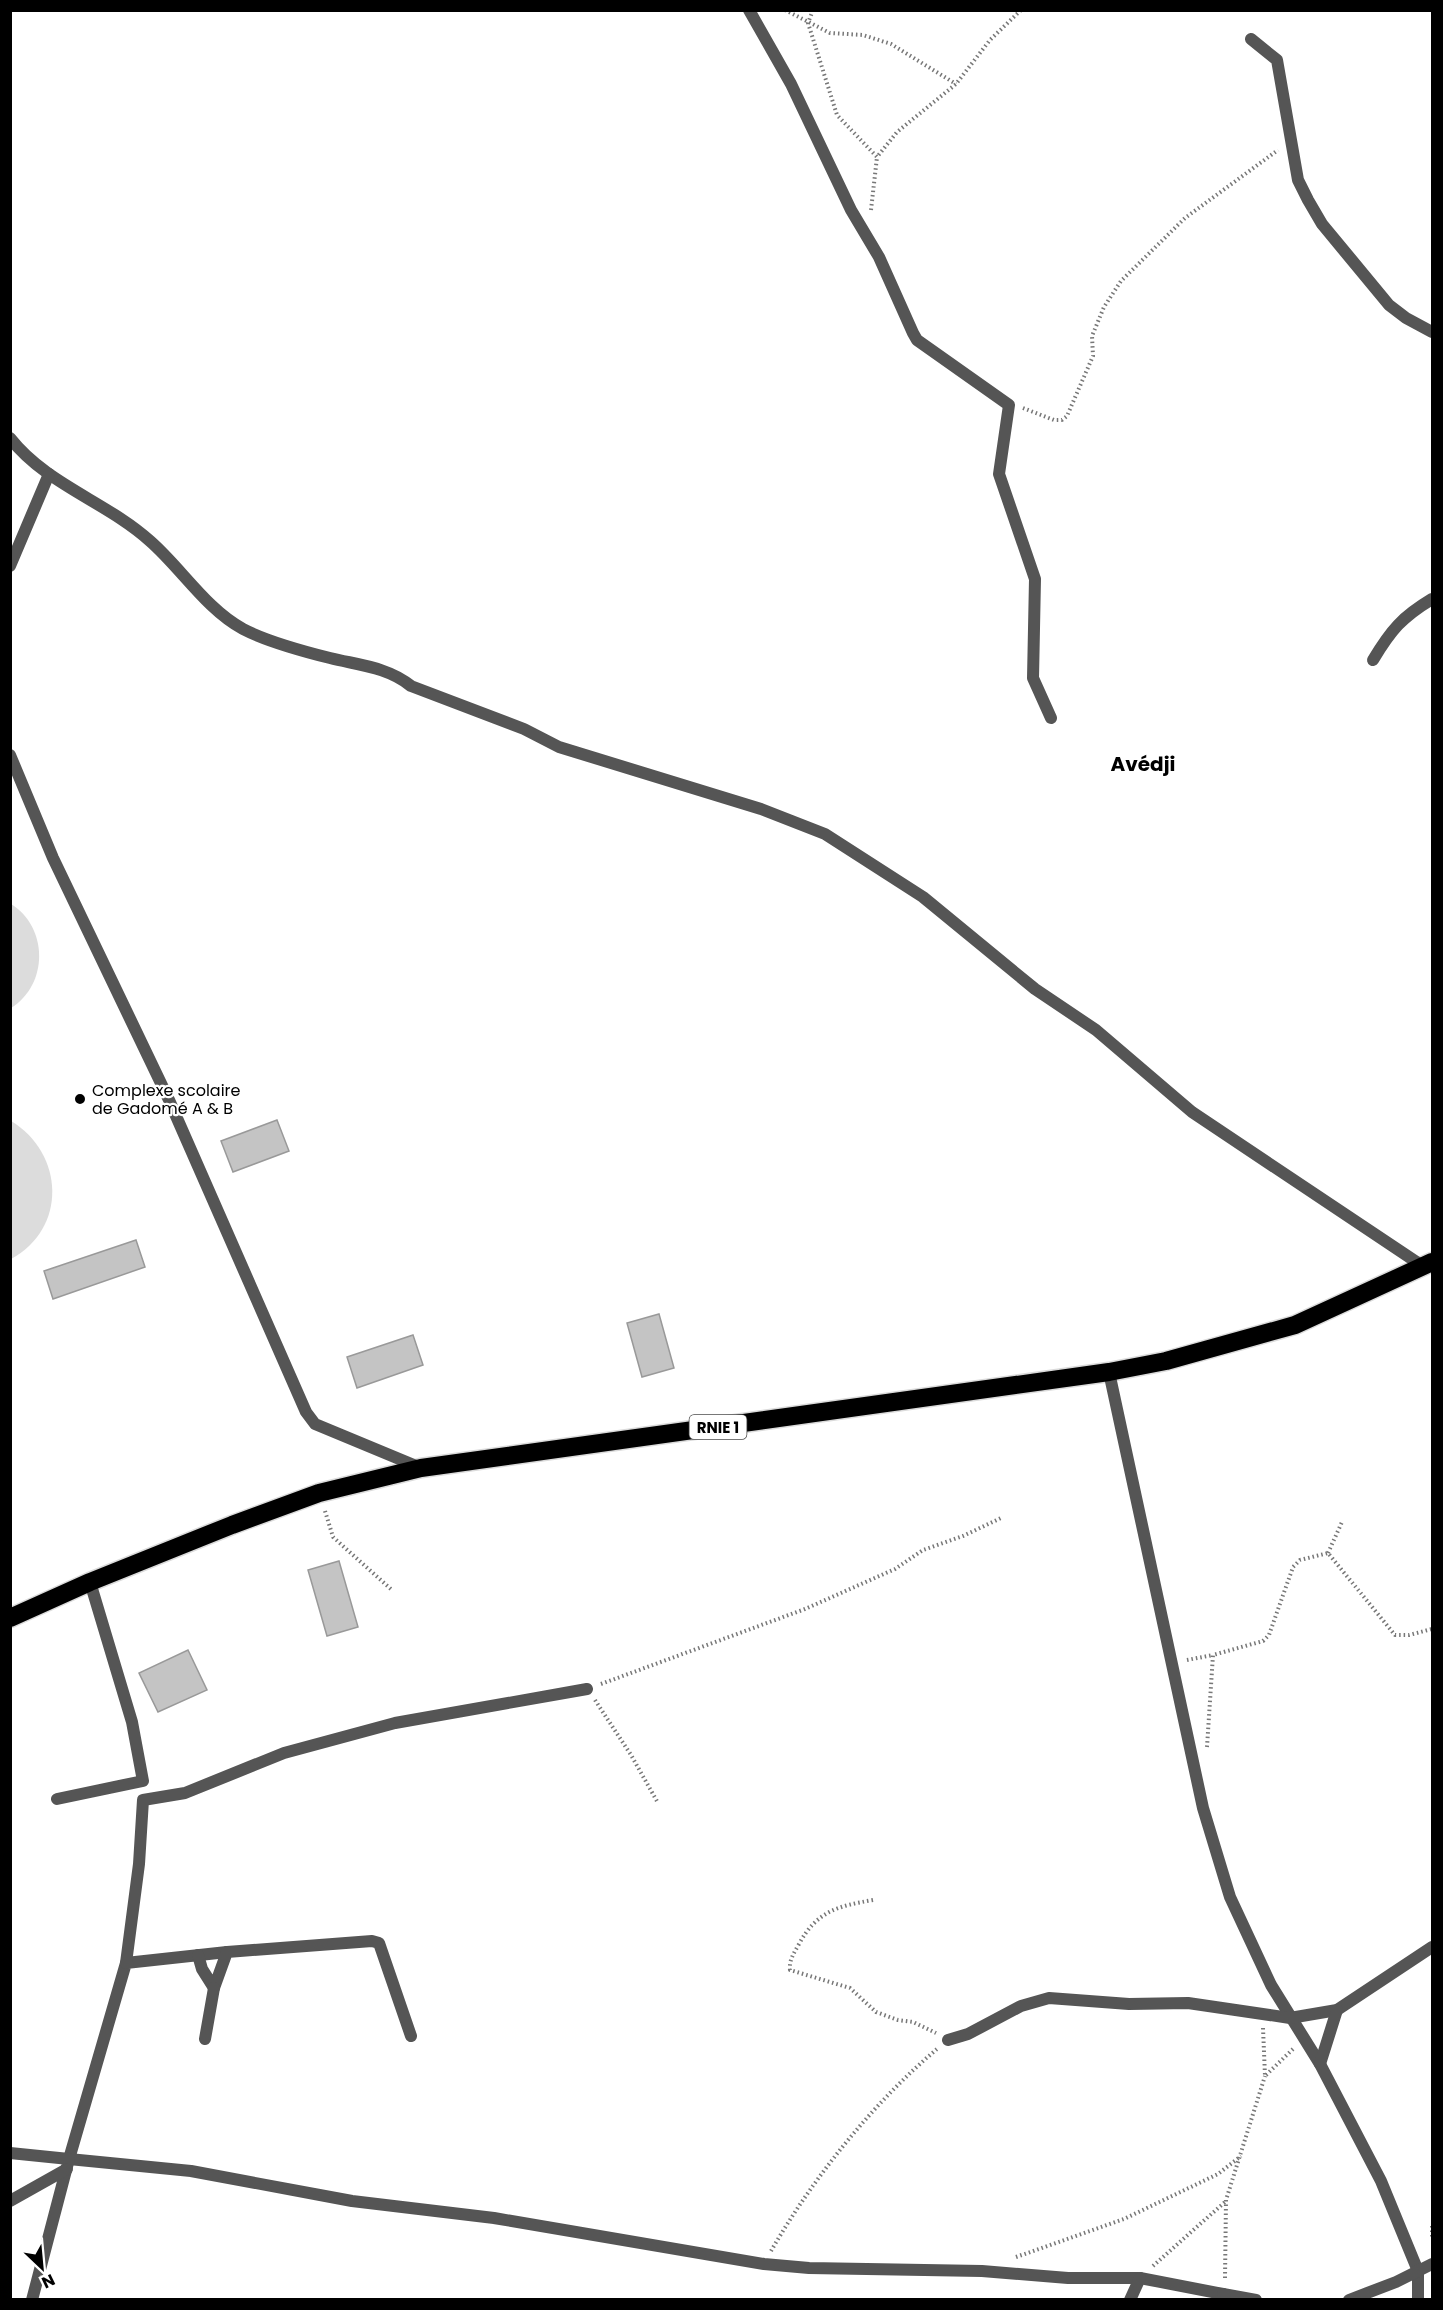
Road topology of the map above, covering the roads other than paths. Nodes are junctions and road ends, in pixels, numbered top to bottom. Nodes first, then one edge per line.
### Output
1 (749, 10) edge
2 (1251, 39) dead end
3 (1432, 332) edge
4 (10, 438) edge
5 (49, 474) junction
6 (10, 566) edge
7 (1432, 599) edge
8 (1373, 660) dead end
9 (1051, 718) dead end
10 (10, 755) edge
11 (1428, 1265) edge
12 (1109, 1372) junction
13 (421, 1468) junction
14 (90, 1582) junction
15 (10, 1618) edge
16 (587, 1689) road end
17 (143, 1781) junction
18 (57, 1799) dead end
19 (143, 1800) junction
20 (1432, 1947) edge
21 (227, 1952) junction
22 (198, 1955) junction
23 (126, 1963) junction
24 (214, 1988) junction
25 (1337, 2010) junction
26 (1290, 2018) junction
27 (411, 2036) dead end
28 (205, 2039) dead end
29 (948, 2040) road end
30 (1320, 2064) junction
31 (10, 2153) edge
32 (68, 2164) junction
33 (10, 2201) edge
34 (1432, 2264) edge
35 (1418, 2271) junction
36 (1140, 2278) junction
37 (1224, 2297) edge
38 (32, 2300) edge
39 (1130, 2300) edge
40 (1256, 2300) edge
41 (1349, 2300) edge
42 (1418, 2300) edge

1 - 9 street
2 - 3 street
4 - 5 street
5 - 6 street
5 - 11 street
7 - 8 street
10 - 13 street
11 - 12 highway, RNIE 1
12 - 13 highway, RNIE 1
12 - 26 street
13 - 14 highway, RNIE 1
14 - 15 highway, RNIE 1
14 - 17 street
16 - 19 street
17 - 18 street
17 - 19 street
19 - 23 street
20 - 25 street
21 - 22 street
21 - 24 street
21 - 27 street
22 - 23 street
22 - 24 street
23 - 32 street
24 - 28 street
25 - 26 street
25 - 30 street
26 - 29 street
26 - 30 street
30 - 35 street
31 - 32 street
32 - 33 street
32 - 36 street
32 - 38 street
34 - 35 street
35 - 41 street
35 - 42 street
36 - 37 street
36 - 39 street
37 - 40 street

